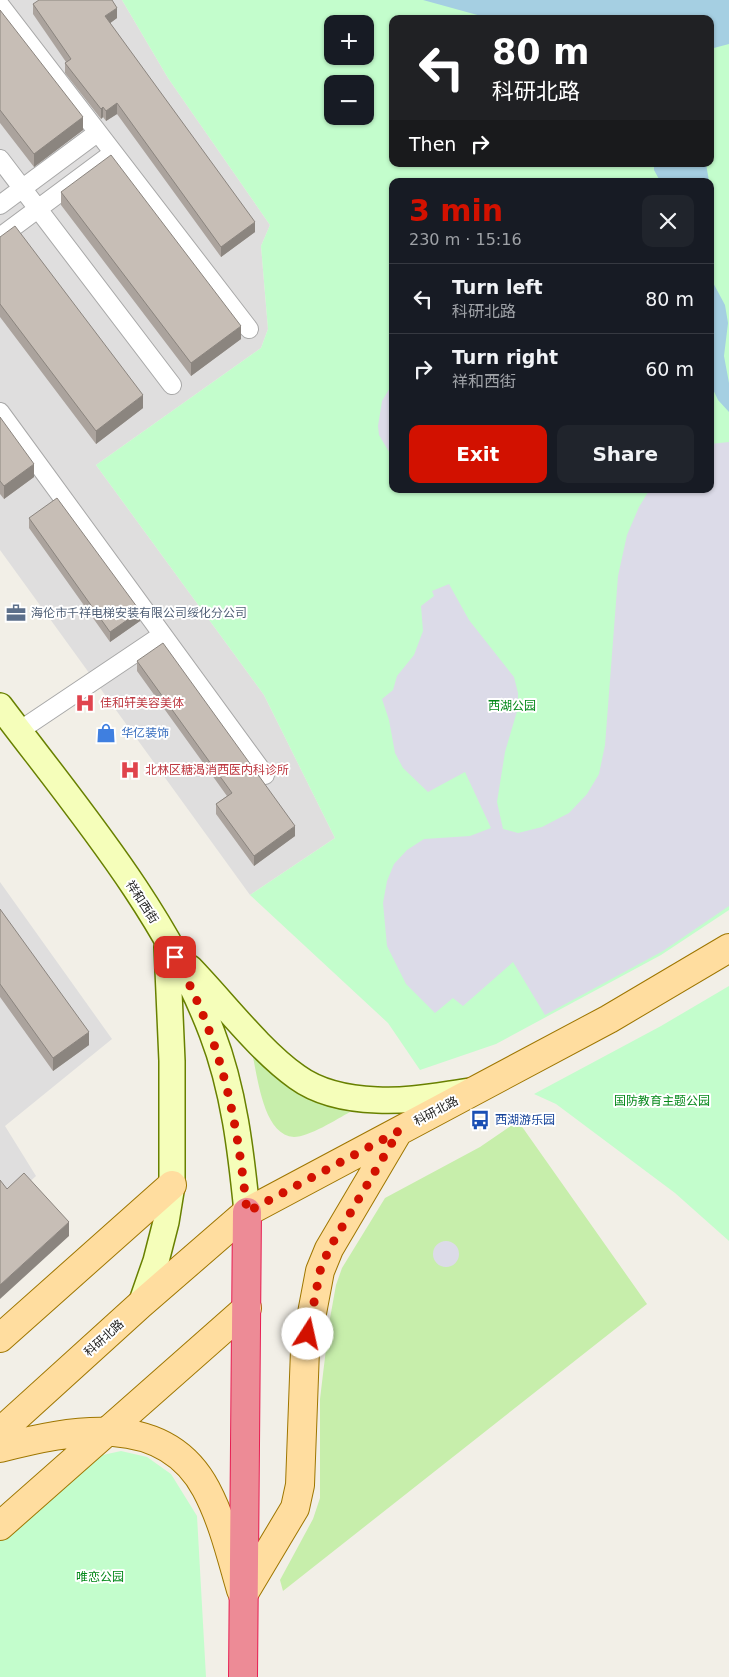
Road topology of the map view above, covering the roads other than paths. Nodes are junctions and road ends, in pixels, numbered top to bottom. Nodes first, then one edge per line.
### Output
1 (0, 4) edge
2 (98, 133) junction
3 (112, 153) junction
4 (0, 159) edge
5 (22, 189) junction
6 (0, 205) edge
7 (38, 209) junction
8 (0, 237) edge
9 (249, 329) dead end
10 (172, 385) dead end
11 (0, 412) edge
12 (162, 635) junction
13 (0, 706) edge
14 (19, 731) junction
15 (266, 775) dead end
16 (167, 942) junction
17 (729, 948) edge
18 (474, 1091) junction
19 (399, 1131) junction
20 (172, 1185) junction
21 (247, 1212) junction
22 (141, 1304) junction
23 (247, 1308) junction
24 (0, 1338) edge
25 (0, 1432) edge
26 (105, 1432) junction
27 (0, 1448) edge
28 (0, 1526) edge
29 (242, 1595) junction
30 (242, 1677) edge

1 - 2 street
2 - 3 street
2 - 5 street
3 - 7 street
3 - 9 street
4 - 5 street
5 - 6 street
5 - 7 street
7 - 8 street
7 - 10 street
11 - 12 street
12 - 14 street
12 - 15 street
13 - 14 main road, 祥和西街
14 - 16 main road, 祥和西街
16 - 18 main road
16 - 20 main road
16 - 21 main road, 祥和西街
17 - 18 main road, 科研北路
18 - 19 main road, 科研北路
19 - 21 main road, 科研北路
19 - 29 main road
20 - 22 main road
20 - 24 main road
21 - 22 main road, 科研北路
21 - 23 highway
22 - 25 main road, 科研北路
23 - 26 main road
23 - 29 highway
26 - 27 main road
26 - 28 main road
26 - 29 main road
29 - 30 highway

